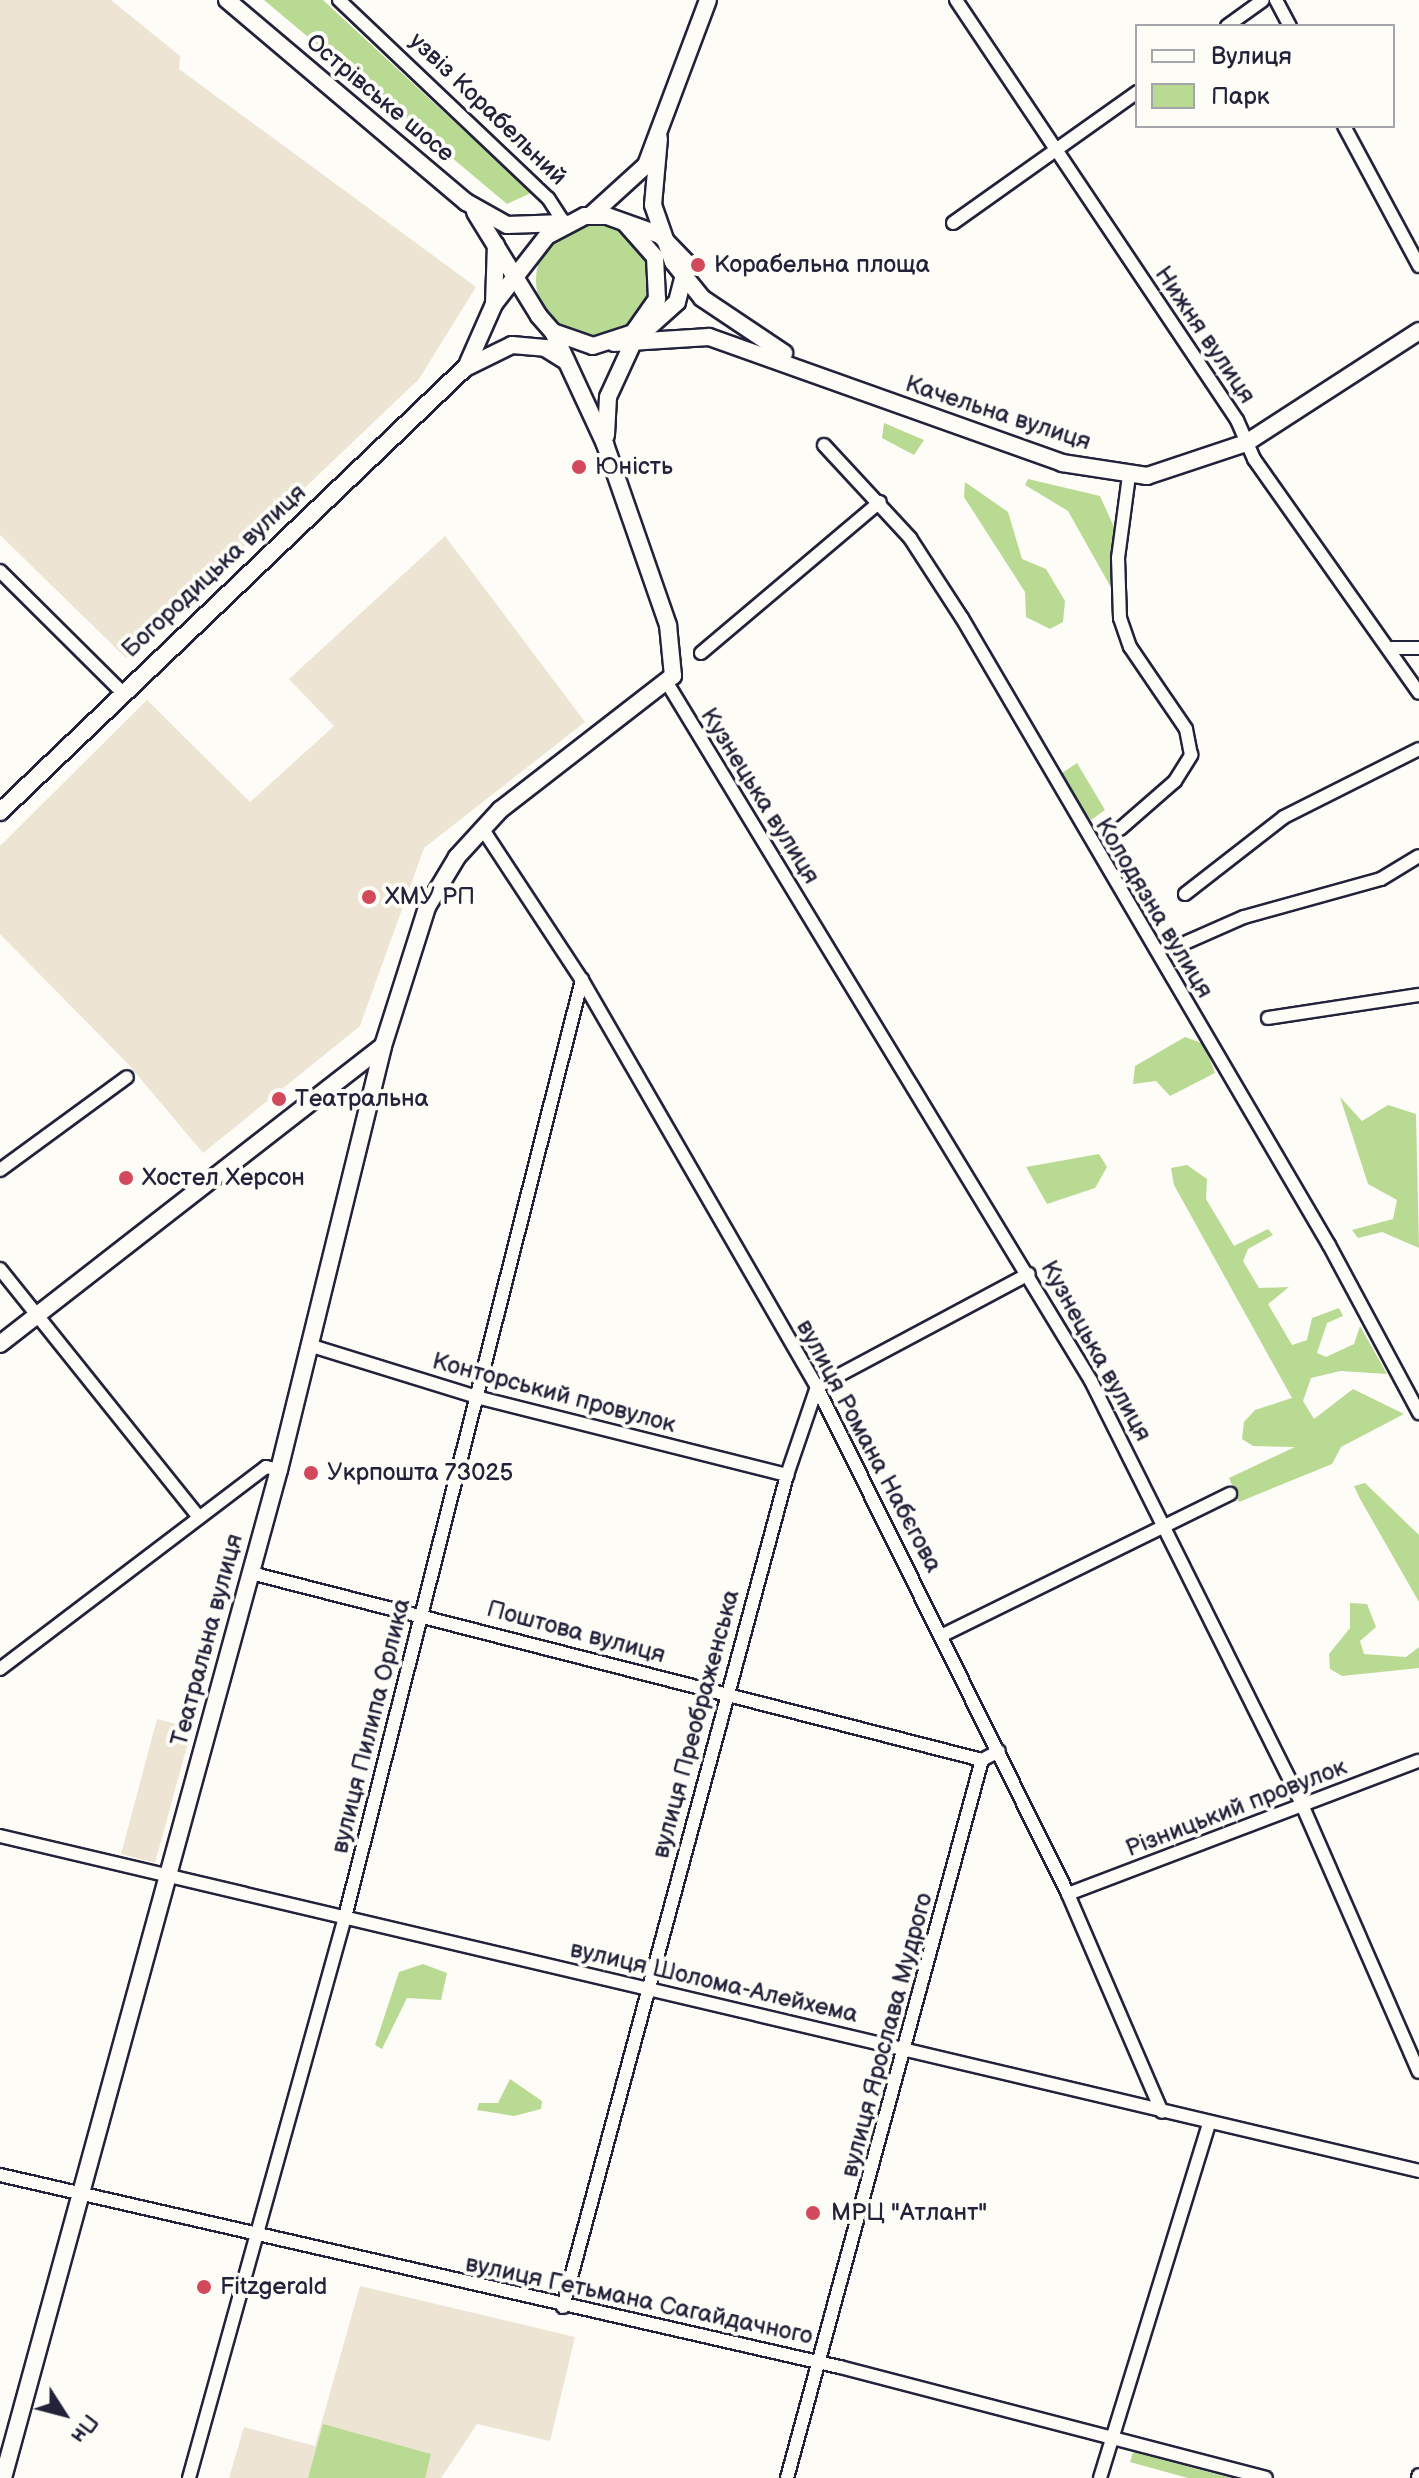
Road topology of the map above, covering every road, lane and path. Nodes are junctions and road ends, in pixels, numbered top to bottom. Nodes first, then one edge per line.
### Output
1 (227, 0) edge
2 (339, 0) edge
3 (708, 0) edge
4 (956, 0) edge
5 (1263, 0) edge
6 (1276, 0) edge
7 (1230, 24) edge
8 (1289, 24) edge
9 (1135, 93) edge
10 (1345, 128) edge
11 (659, 138) junction
12 (1053, 152) junction
13 (466, 202) junction
14 (590, 216) junction
15 (564, 223) junction
16 (953, 223) dead end
17 (496, 245) junction
18 (661, 247) junction
19 (534, 254) junction
20 (1419, 266) edge
21 (517, 276) junction
22 (688, 280) junction
23 (531, 297) junction
24 (494, 304) junction
25 (647, 318) junction
26 (1419, 331) edge
27 (553, 332) junction
28 (663, 336) junction
29 (633, 340) junction
30 (614, 343) junction
31 (496, 348) junction
32 (569, 363) junction
33 (619, 367) junction
34 (465, 368) junction
35 (815, 372) junction
36 (1246, 443) junction
37 (605, 444) junction
38 (824, 445) dead end
39 (1129, 476) junction
40 (880, 502) junction
41 (2, 577) edge
42 (1392, 648) junction
43 (1419, 648) edge
44 (701, 653) dead end
45 (669, 686) junction
46 (121, 691) junction
47 (1419, 693) edge
48 (1419, 749) edge
49 (0, 812) edge
50 (482, 828) junction
51 (1120, 829) dead end
52 (1419, 856) edge
53 (1185, 894) dead end
54 (1187, 942) dead end
55 (582, 980) junction
56 (1419, 995) edge
57 (1268, 1018) dead end
58 (383, 1046) junction
59 (127, 1077) dead end
60 (0, 1170) edge
61 (0, 1269) edge
62 (1029, 1274) junction
63 (37, 1315) junction
64 (0, 1344) edge
65 (312, 1346) junction
66 (817, 1387) junction
67 (480, 1398) junction
68 (1415, 1398) edge
69 (1419, 1413) edge
70 (279, 1470) junction
71 (787, 1475) junction
72 (1230, 1494) dead end
73 (198, 1516) junction
74 (1164, 1524) junction
75 (251, 1573) junction
76 (422, 1615) junction
77 (943, 1635) junction
78 (0, 1668) edge
79 (727, 1695) junction
80 (999, 1751) junction
81 (982, 1760) junction
82 (1419, 1761) edge
83 (1303, 1807) junction
84 (0, 1836) edge
85 (167, 1874) junction
86 (1068, 1894) junction
87 (345, 1917) junction
88 (645, 1990) junction
89 (907, 2049) junction
90 (1419, 2072) edge
91 (1162, 2112) junction
92 (1209, 2123) junction
93 (1419, 2171) edge
94 (0, 2175) edge
95 (81, 2191) junction
96 (257, 2237) junction
97 (563, 2307) junction
98 (820, 2362) junction
99 (1114, 2435) junction
100 (3, 2478) edge
101 (189, 2478) edge
102 (787, 2478) edge
103 (1100, 2478) edge
104 (1266, 2478) edge

1 - 13 street, Острівське шосе
2 - 15 street, узвіз Корабельний
3 - 11 street
4 - 12 street, Нижня вулиця
5 - 7 street
6 - 8 street
9 - 12 street
10 - 20 street
11 - 14 street
11 - 18 street
12 - 16 street
12 - 36 street, Нижня вулиця
13 - 15 street, Острівське шосе
13 - 17 street, Острівське шосе
14 - 15 street
14 - 18 street
15 - 19 street
17 - 21 street, Острівське шосе
17 - 24 street, Богородицька вулиця
18 - 22 street, Качельна вулиця
18 - 22 street
18 - 25 street
19 - 21 street, Богородицька вулиця
19 - 23 street
21 - 23 street, Острівське шосе
21 - 24 street, Богородицька вулиця
22 - 29 street
22 - 35 street, Качельна вулиця
23 - 27 street
24 - 34 street, Богородицька вулиця
25 - 29 street
25 - 30 street
26 - 36 street, Качельна вулиця
27 - 30 street
27 - 31 street, Богородицька вулиця
27 - 32 street
28 - 29 street, Качельна вулиця
28 - 33 street
28 - 35 street, Качельна вулиця
29 - 30 street, Качельна вулиця
29 - 33 street
31 - 32 street
31 - 34 street, Богородицька вулиця
32 - 37 street
33 - 37 street
34 - 46 street, Богородицька вулиця
35 - 39 street, Качельна вулиця
36 - 39 street, Качельна вулиця
36 - 42 street, Нижня вулиця
37 - 45 street
38 - 40 street, Колодязна вулиця
39 - 51 street
40 - 44 street
40 - 68 street, Колодязна вулиця
41 - 46 street
42 - 43 street
42 - 47 street, Нижня вулиця
45 - 50 street, Театральна вулиця
45 - 62 street, Кузнецька вулиця
46 - 49 street, Богородицька вулиця
48 - 53 street
50 - 55 street, вулиця Романа Набєгова
50 - 58 street, Театральна вулиця
52 - 54 street
55 - 66 street, вулиця Романа Набєгова
55 - 67 street, вулиця Пилипа Орлика
56 - 57 street
58 - 63 street
58 - 65 street, Театральна вулиця
59 - 60 street
61 - 63 street
62 - 66 street
62 - 74 street, Кузнецька вулиця
63 - 64 street
63 - 73 street
65 - 67 street, Конторський провулок
65 - 70 street, Театральна вулиця
66 - 71 street, вулиця Преображенська
66 - 77 street, вулиця Романа Набєгова
67 - 71 street, Конторський провулок
67 - 76 street, вулиця Пилипа Орлика
68 - 69 street, Колодязна вулиця
70 - 73 street
70 - 75 street, Театральна вулиця
71 - 79 street, вулиця Преображенська
72 - 74 street
73 - 78 street
74 - 77 street
74 - 83 street, Кузнецька вулиця
75 - 76 street, Поштова вулиця
75 - 85 street, Театральна вулиця
76 - 79 street, Поштова вулиця
76 - 87 street, вулиця Пилипа Орлика
77 - 80 street, вулиця Романа Набєгова
79 - 81 street, Поштова вулиця
79 - 88 street, вулиця Преображенська
80 - 81 street
80 - 86 street, вулиця Романа Набєгова
81 - 89 street, вулиця Ярослава Мудрого
82 - 83 street, Різницький провулок
83 - 86 street, Різницький провулок
83 - 90 street, Кузнецька вулиця
84 - 85 street, вулиця Шолома-Алейхема
85 - 87 street, вулиця Шолома-Алейхема
85 - 95 street, Театральна вулиця
86 - 91 street, вулиця Романа Набєгова
87 - 88 street, вулиця Шолома-Алейхема
87 - 96 street, вулиця Пилипа Орлика
88 - 89 street, вулиця Шолома-Алейхема
88 - 97 street, вулиця Преображенська
89 - 91 street, вулиця Шолома-Алейхема
89 - 98 street, вулиця Ярослава Мудрого
91 - 92 street, вулиця Шолома-Алейхема
92 - 93 street, вулиця Шолома-Алейхема
92 - 99 street
94 - 95 street, вулиця Гетьмана Сагайдачного
95 - 96 street, вулиця Гетьмана Сагайдачного
95 - 100 street, Театральна вулиця
96 - 97 street, вулиця Гетьмана Сагайдачного
96 - 101 street, вулиця Пилипа Орлика
97 - 98 street, вулиця Гетьмана Сагайдачного
98 - 99 street, вулиця Гетьмана Сагайдачного
98 - 102 street, вулиця Ярослава Мудрого
99 - 103 street
99 - 104 street, вулиця Гетьмана Сагайдачного

